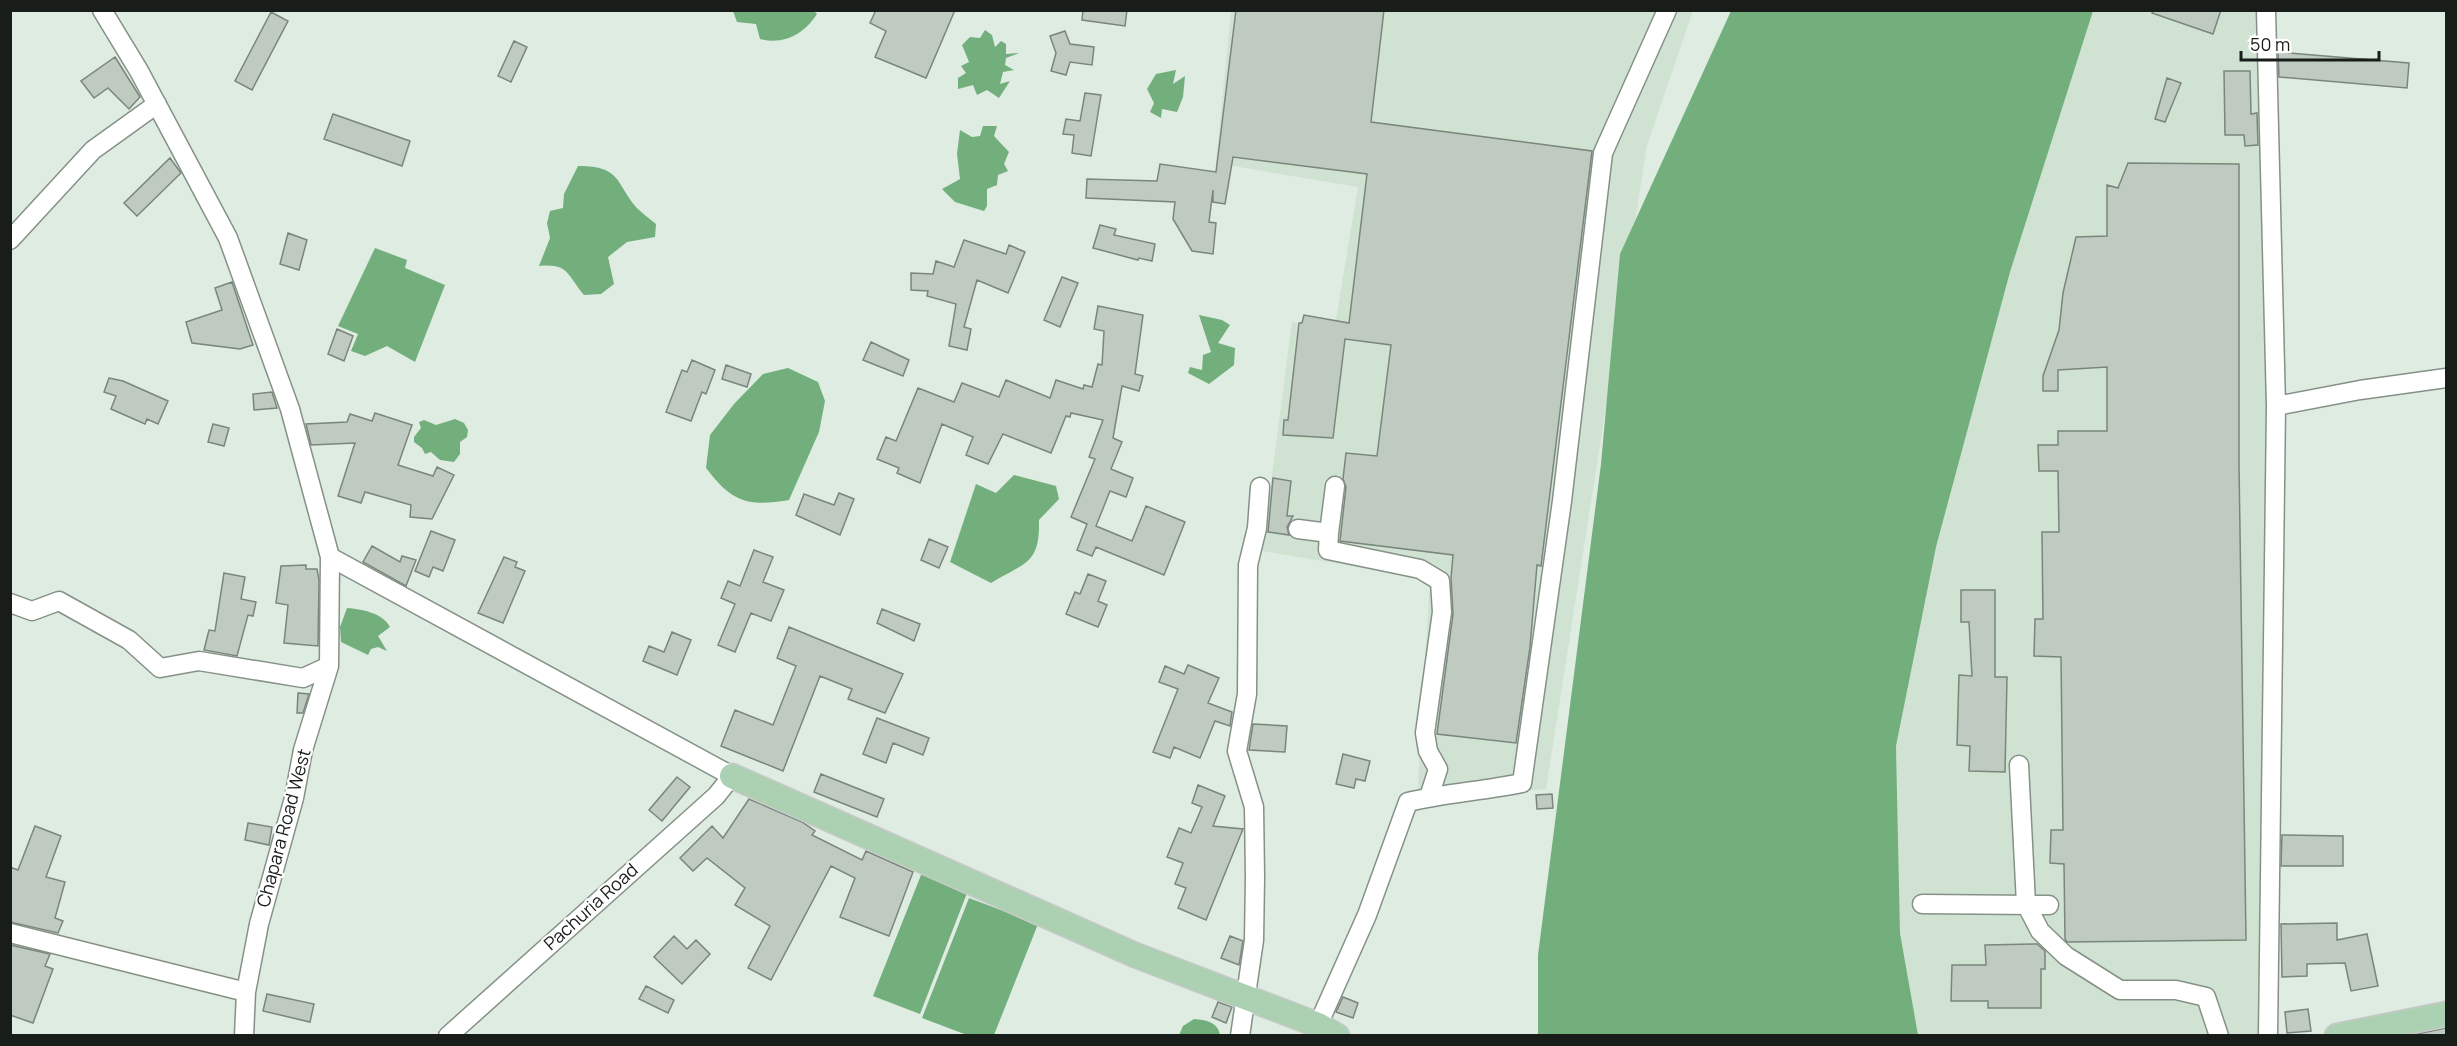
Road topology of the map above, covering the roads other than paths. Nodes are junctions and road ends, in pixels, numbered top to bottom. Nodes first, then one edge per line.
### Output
1 (102, 10) edge
2 (1667, 10) edge
3 (2266, 10) edge
4 (157, 104) junction
5 (10, 240) edge
6 (2446, 378) edge
7 (2276, 406) junction
8 (1335, 486) dead end
9 (1260, 487) dead end
10 (1298, 529) dead end
11 (1329, 533) junction
12 (330, 557) junction
13 (10, 603) edge
14 (329, 666) junction
15 (2019, 765) dead end
16 (732, 776) junction
17 (1429, 797) junction
18 (1922, 904) dead end
19 (2026, 904) junction
20 (2049, 904) dead end
21 (10, 933) edge
22 (246, 992) junction
23 (1247, 1000) junction
24 (2446, 1014) edge
25 (1327, 1030) edge
26 (2385, 1030) edge
27 (244, 1035) edge
28 (448, 1035) edge
29 (1240, 1035) edge
30 (2219, 1035) edge
31 (2268, 1035) edge
32 (2337, 1035) edge

1 - 4 street, Chapara Road West
2 - 17 street
3 - 7 street
4 - 5 street
4 - 12 street, Chapara Road West
6 - 7 street
7 - 31 street
8 - 11 street
9 - 23 street
10 - 11 street
11 - 17 street
12 - 14 street, Chapara Road West
12 - 16 street
13 - 14 street
14 - 22 street, Chapara Road West
15 - 19 street
16 - 23 main road
16 - 28 street, Pachuria Road
17 - 25 street
18 - 19 street
19 - 20 street
19 - 30 street
21 - 22 street
22 - 27 street, Chapara Road West
23 - 25 main road
23 - 29 street
24 - 26 main road
26 - 32 main road

